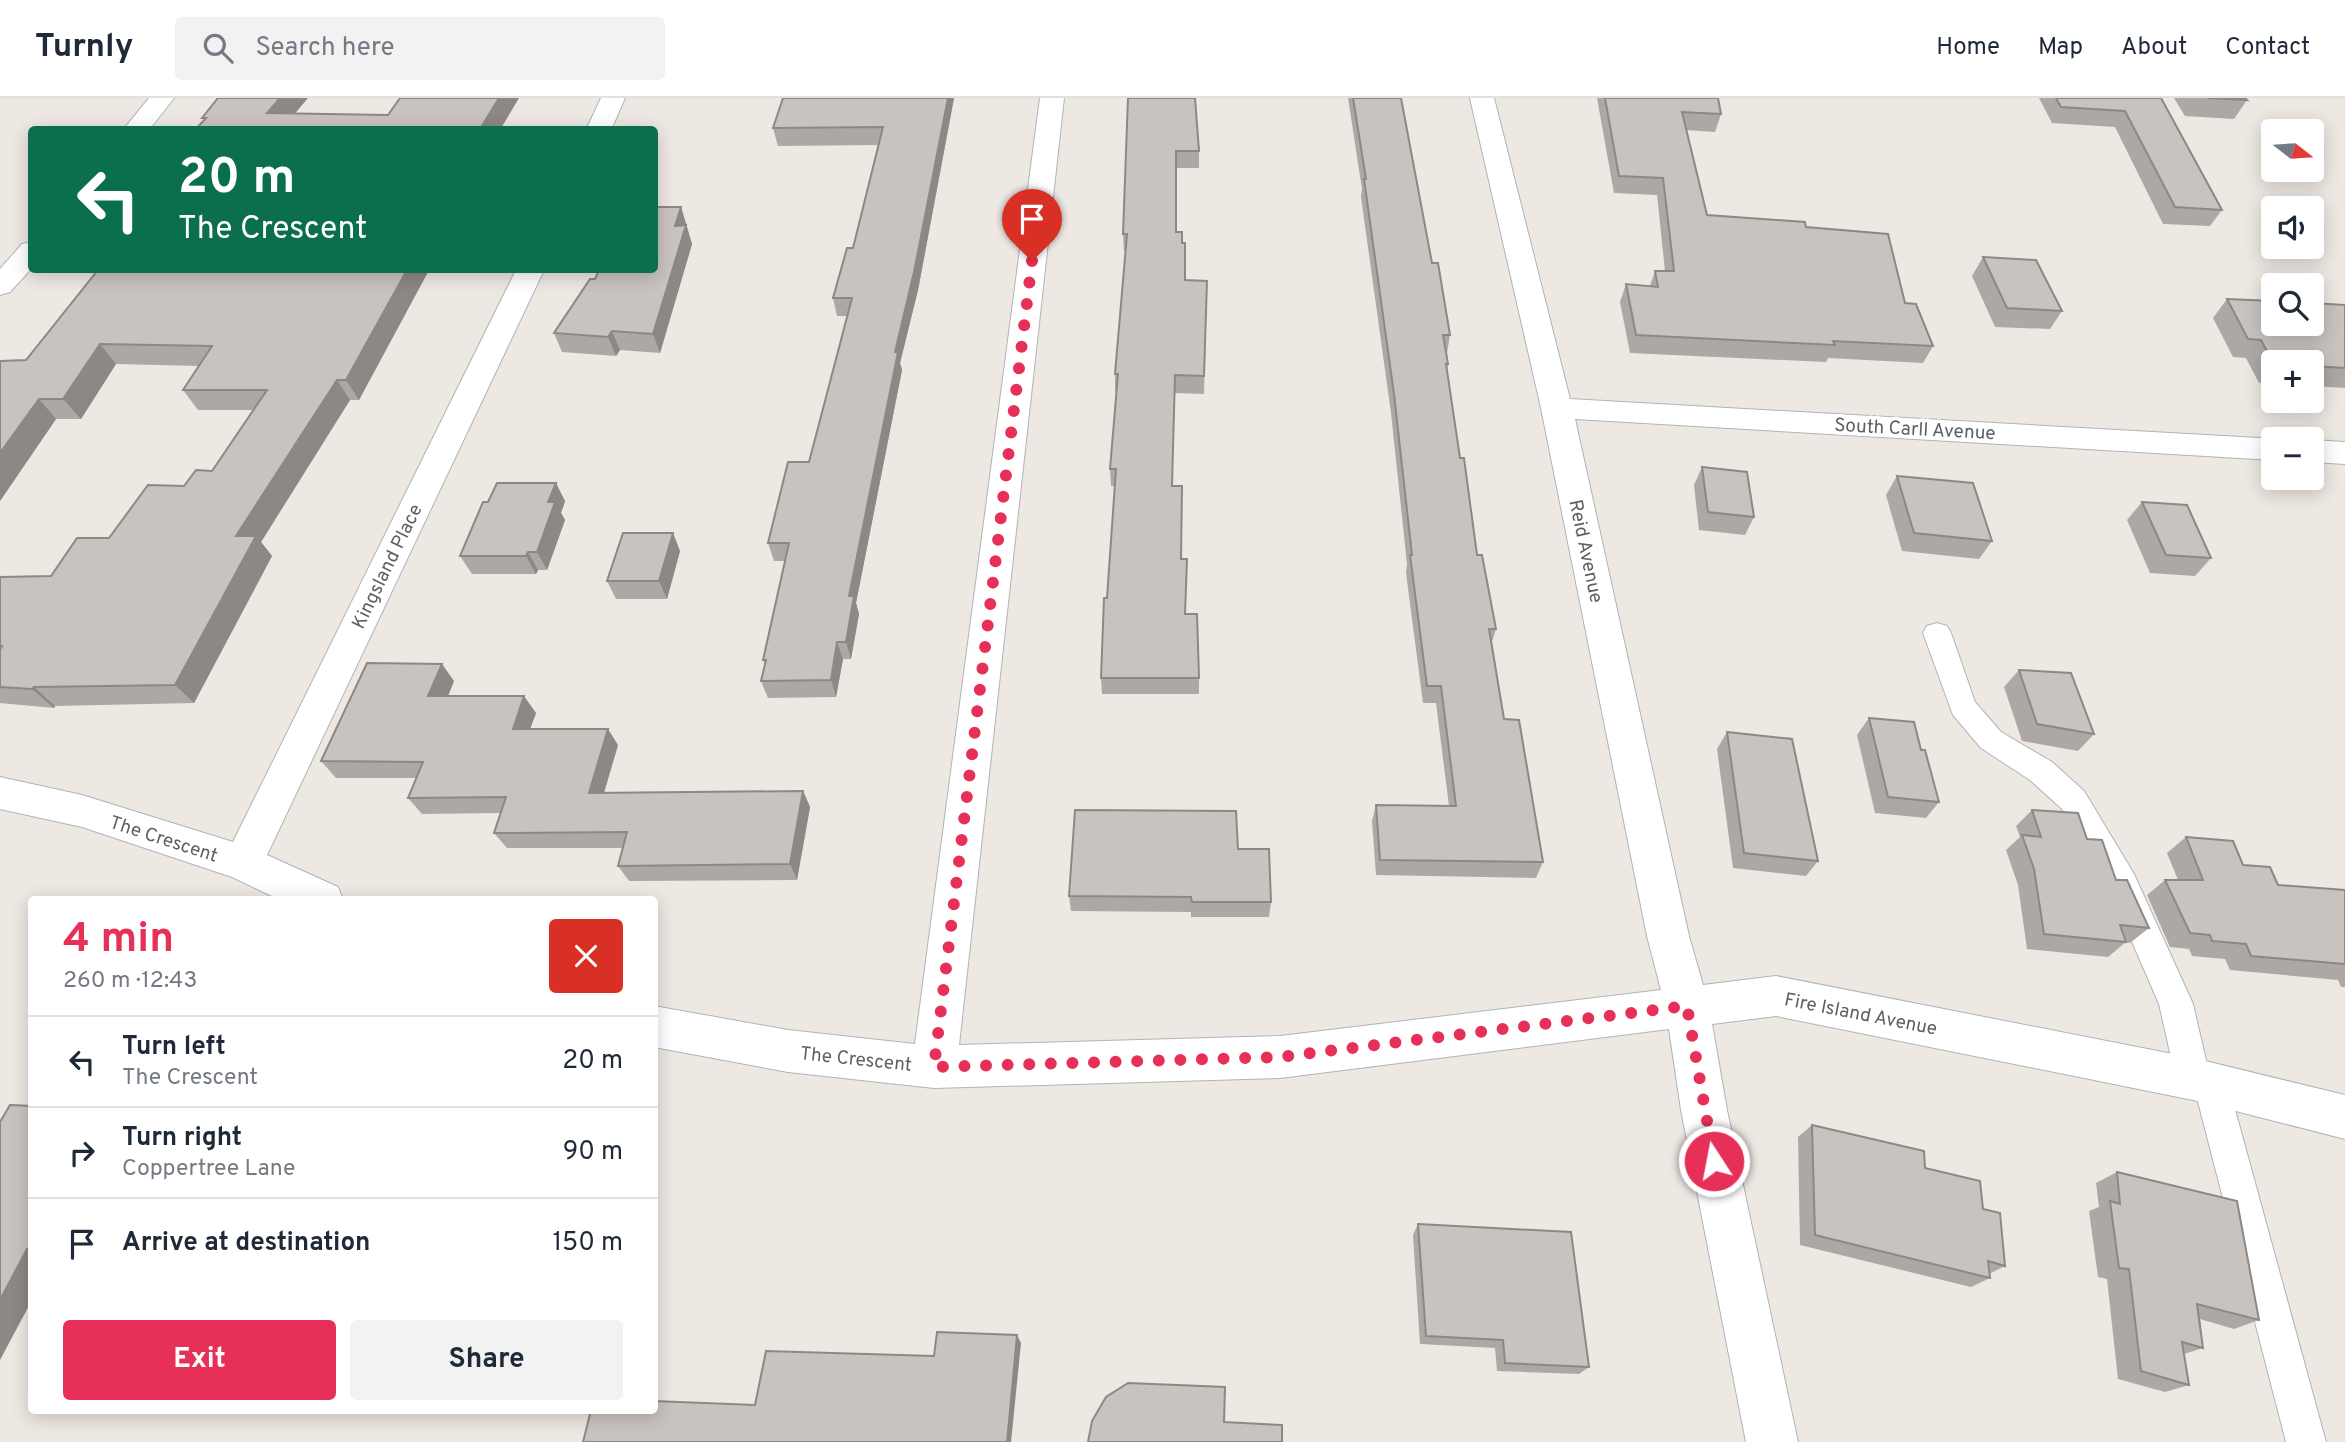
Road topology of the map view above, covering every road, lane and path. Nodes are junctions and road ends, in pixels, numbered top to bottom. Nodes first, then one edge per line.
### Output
1 (162, 98) edge
2 (613, 98) edge
3 (1052, 98) edge
4 (1482, 98) edge
5 (138, 126) edge
6 (600, 126) edge
7 (28, 254) edge
8 (529, 273) edge
9 (0, 286) edge
10 (1557, 408) junction
11 (2261, 448) edge
12 (2324, 452) edge
13 (2345, 453) edge
14 (1937, 633) dead end
15 (0, 793) edge
16 (243, 863) junction
17 (314, 896) edge
18 (1687, 1006) junction
19 (658, 1027) edge
20 (934, 1067) junction
21 (2202, 1082) junction
22 (2345, 1116) edge
23 (1772, 1442) edge
24 (2306, 1442) edge

1 - 5 street
2 - 6 street
3 - 20 street
4 - 10 street, Reid Avenue
7 - 9 street
8 - 16 street, Kingsland Place
10 - 11 street, South Carll Avenue
10 - 18 street, Reid Avenue
12 - 13 street
14 - 21 lane
15 - 16 street, The Crescent
16 - 17 street, The Crescent
18 - 20 street, The Crescent
18 - 21 street, Fire Island Avenue
18 - 23 street
19 - 20 street, The Crescent
21 - 22 street, Fire Island Avenue
21 - 24 lane

